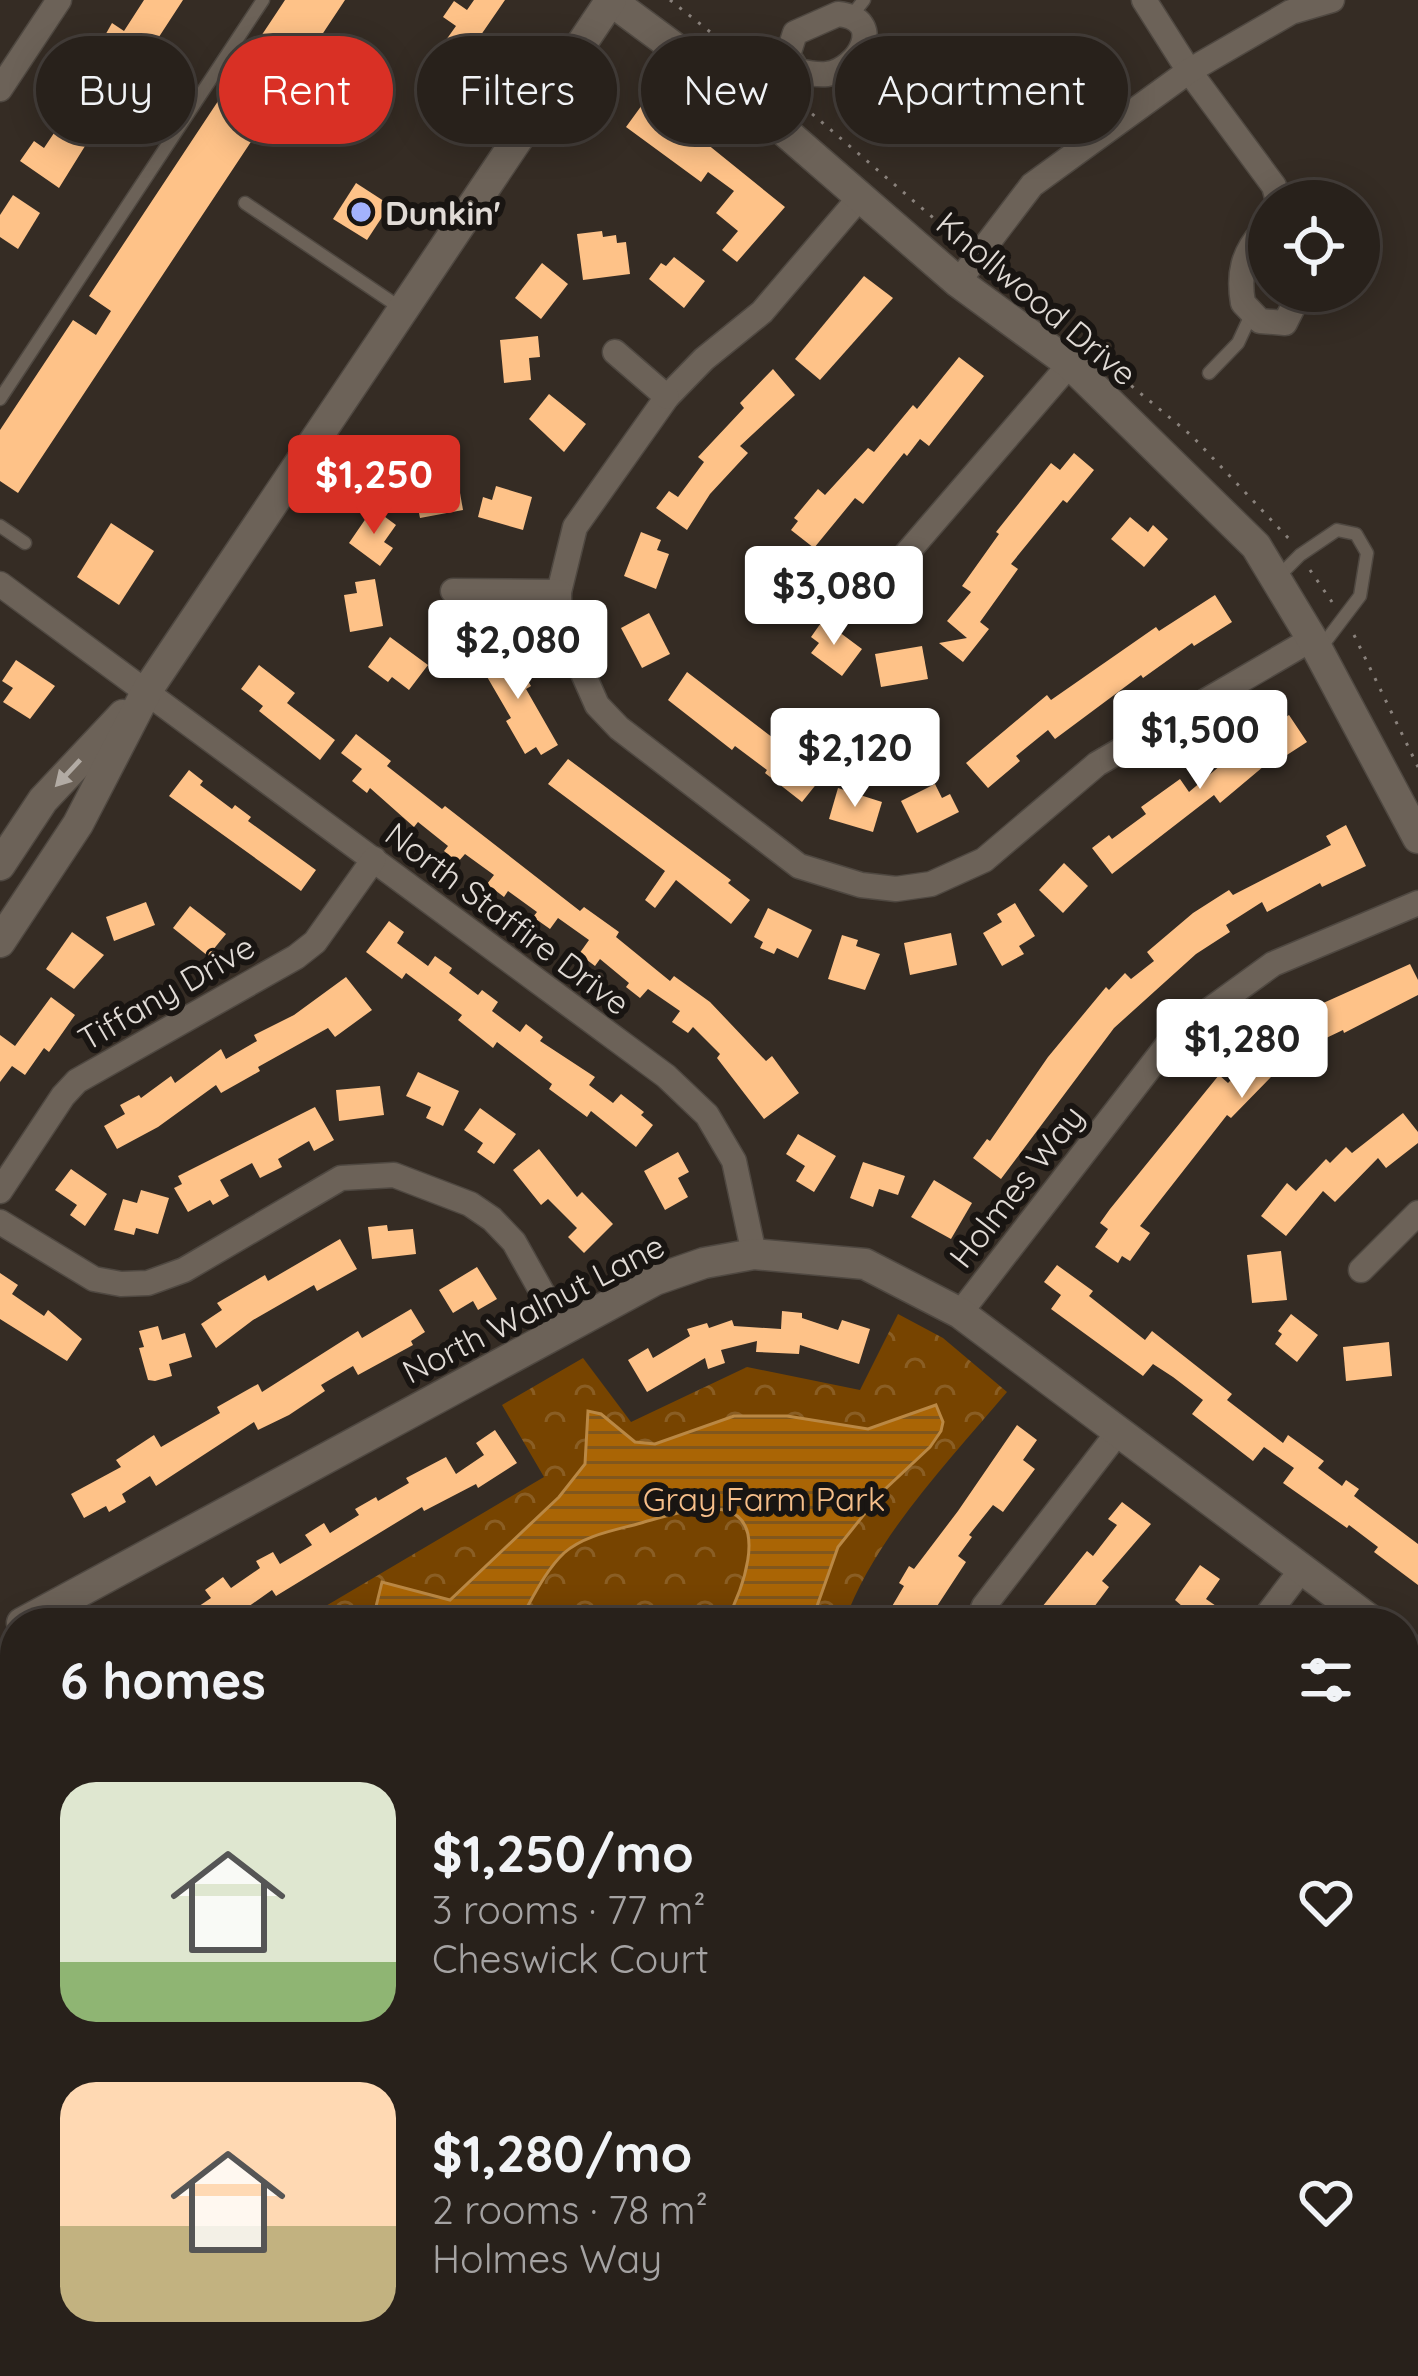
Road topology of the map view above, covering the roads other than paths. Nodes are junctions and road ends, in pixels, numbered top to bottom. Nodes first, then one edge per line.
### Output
1 (59, 0) edge
2 (263, 0) edge
3 (611, 0) edge
4 (1144, 0) edge
5 (1332, 0) edge
6 (858, 8) edge
7 (659, 36) edge
8 (794, 36) edge
9 (1189, 71) junction
10 (811, 73) edge
11 (0, 89) edge
12 (799, 144) edge
13 (1270, 180) edge
14 (861, 196) junction
15 (245, 203) dead end
16 (1248, 248) edge
17 (958, 282) junction
18 (1248, 308) edge
19 (403, 310) junction
20 (1250, 312) edge
21 (1290, 312) edge
22 (1251, 315) junction
23 (615, 352) dead end
24 (1070, 364) junction
25 (1209, 373) dead end
26 (667, 397) junction
27 (0, 398) edge
28 (0, 526) edge
29 (25, 543) dead end
30 (1276, 579) junction
31 (1, 586) edge
32 (876, 589) dead end
33 (453, 591) dead end
34 (559, 592) junction
35 (1315, 645) junction
36 (148, 689) junction
37 (1418, 838) edge
38 (374, 859) junction
39 (0, 865) edge
40 (1418, 903) edge
41 (0, 942) edge
42 (0, 1191) edge
43 (1418, 1213) edge
44 (0, 1222) edge
45 (754, 1254) junction
46 (1361, 1270) dead end
47 (960, 1313) junction
48 (562, 1328) junction
49 (1119, 1431) junction
50 (1303, 1569) junction
51 (51, 1608) edge
52 (983, 1608) edge
53 (1273, 1608) edge
54 (1354, 1608) edge

1 - 11 street
2 - 27 lane
3 - 7 street, Knollwood Drive
3 - 19 street
4 - 9 street
5 - 9 street
6 - 8 street
6 - 10 street
9 - 13 street
9 - 17 street
12 - 14 street, Knollwood Drive
14 - 17 street, Knollwood Drive
14 - 26 street
15 - 19 lane
16 - 18 street
17 - 24 street, Knollwood Drive
19 - 36 street
20 - 22 street
21 - 22 street
22 - 25 lane
23 - 26 street
24 - 30 street, Knollwood Drive
24 - 32 street
26 - 34 street
28 - 29 lane
30 - 35 street, Knollwood Drive
30 - 35 lane
31 - 36 street, North Staffire Drive
33 - 34 street
34 - 35 street
35 - 37 street, Knollwood Drive
36 - 38 street, North Staffire Drive
36 -> 39 street
36 - 41 street
38 - 42 street, Tiffany Drive
38 - 45 street, North Staffire Drive
40 - 47 street, Holmes Way
43 - 46 street
44 - 48 street
45 - 47 street, North Walnut Lane
45 - 48 street, North Walnut Lane
47 - 49 street, North Walnut Lane
48 - 51 street, North Walnut Lane
49 - 50 street, North Walnut Lane
49 - 52 street
50 - 53 street
50 - 54 street, North Walnut Lane

